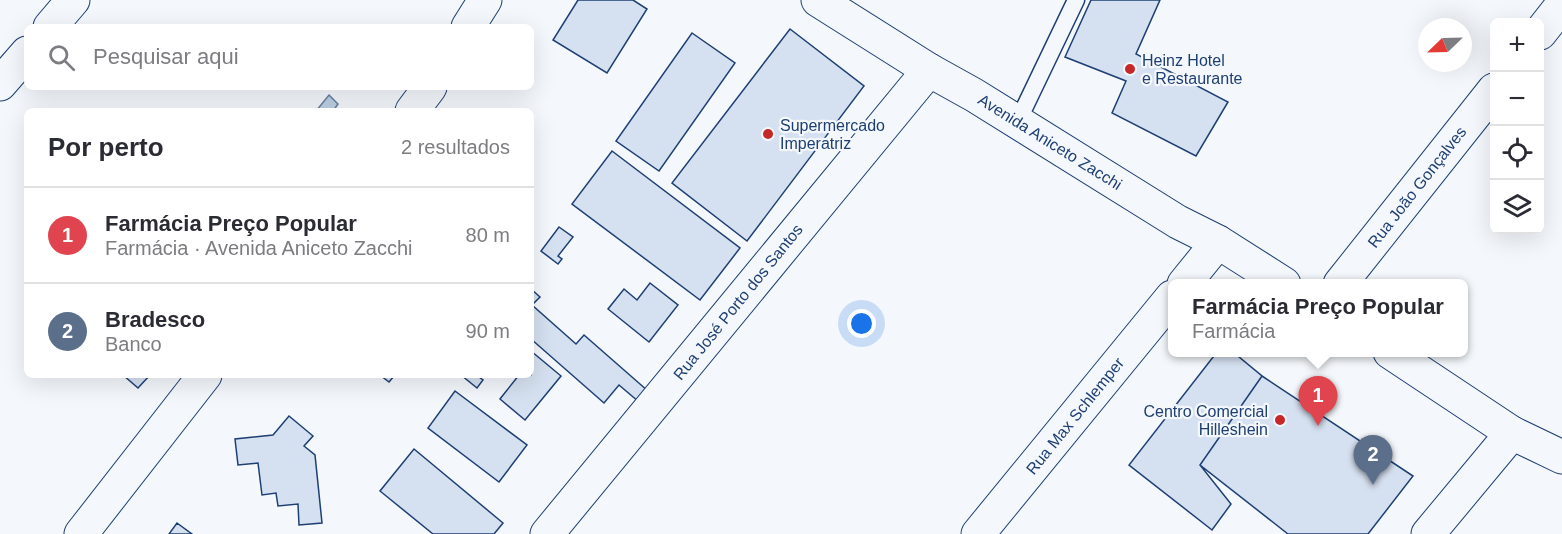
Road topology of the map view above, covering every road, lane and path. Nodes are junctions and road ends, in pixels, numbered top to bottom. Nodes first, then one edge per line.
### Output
1 (73, 0) edge
2 (485, 0) edge
3 (818, 0) edge
4 (1076, 0) edge
5 (1562, 5) edge
6 (53, 24) edge
7 (470, 24) edge
8 (1544, 27) edge
9 (24, 56) edge
10 (929, 70) junction
11 (0, 84) edge
12 (428, 90) edge
13 (1490, 95) edge
14 (414, 108) edge
15 (1018, 121) junction
16 (1218, 242) junction
17 (1188, 279) edge
18 (1276, 279) edge
19 (1344, 279) edge
20 (1168, 303) edge
21 (1398, 357) edge
22 (203, 378) edge
23 (1512, 433) junction
24 (1562, 457) edge
25 (81, 534) edge
26 (547, 534) edge
27 (978, 534) edge
28 (1428, 534) edge

1 - 6 street
2 - 7 street
3 - 10 street, Avenida Aniceto Zacchi
4 - 15 lane
5 - 8 street
9 - 11 street
10 - 15 street, Avenida Aniceto Zacchi
10 - 26 street, Rua José Porto dos Santos
12 - 14 street
13 - 19 street, Rua João Gonçalves
15 - 16 street, Avenida Aniceto Zacchi
16 - 17 street
16 - 18 street, Avenida Aniceto Zacchi
20 - 27 street, Rua Max Schlemper
21 - 23 street
22 - 25 street
23 - 24 street
23 - 28 street

